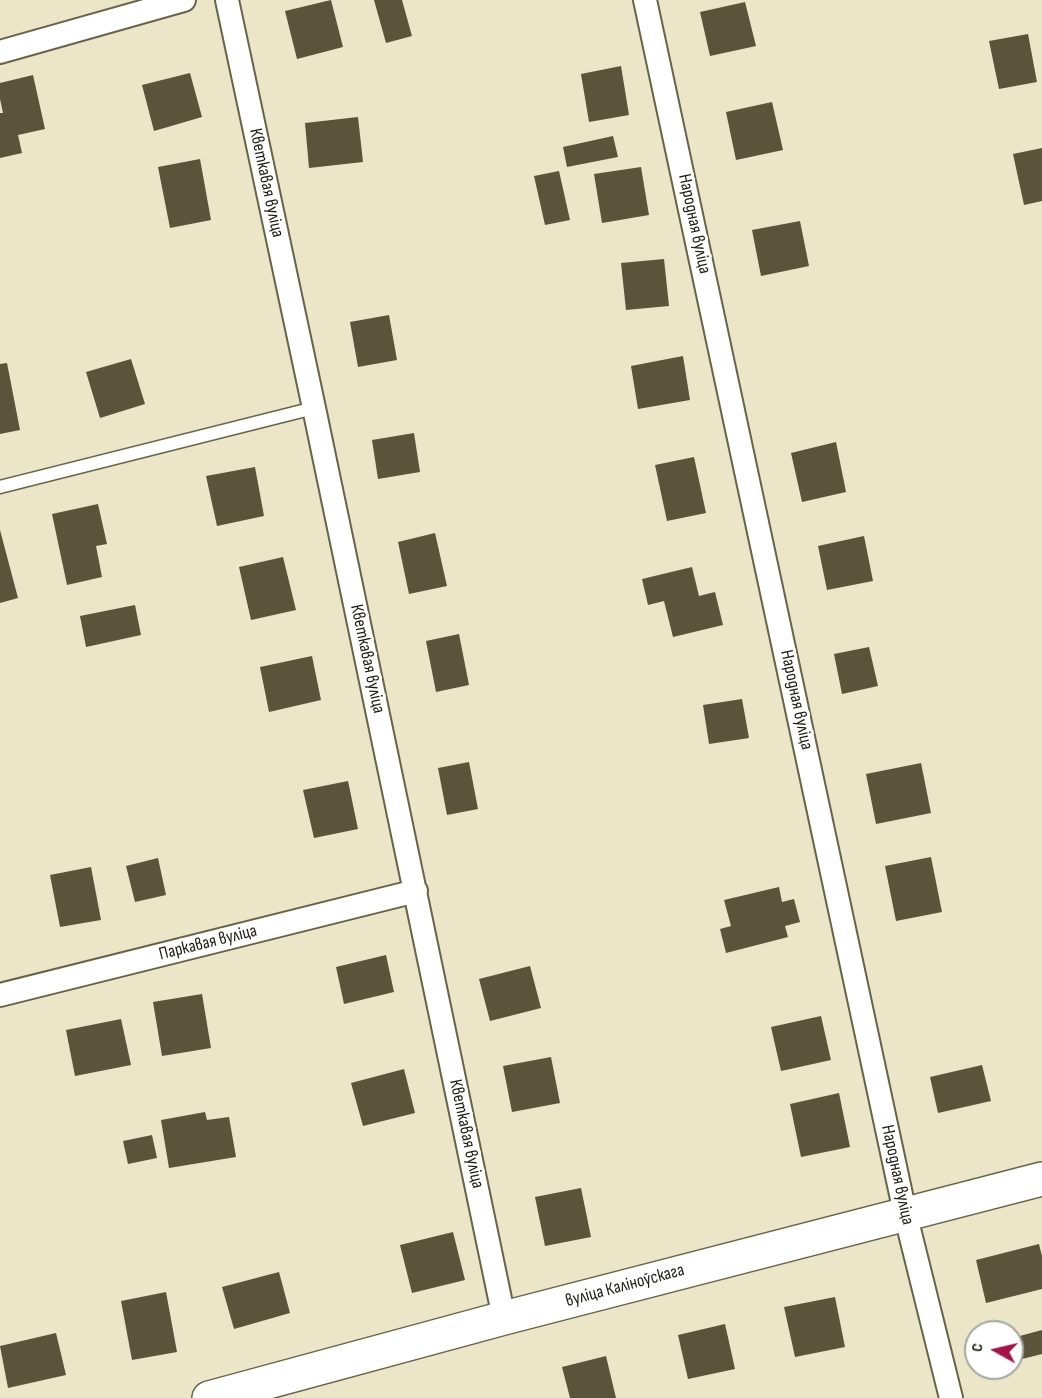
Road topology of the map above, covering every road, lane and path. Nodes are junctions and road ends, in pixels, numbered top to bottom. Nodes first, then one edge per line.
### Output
1 (184, 0) edge
2 (227, 0) edge
3 (645, 0) edge
4 (0, 52) edge
5 (314, 408) junction
6 (0, 487) edge
7 (416, 891) junction
8 (0, 995) edge
9 (1042, 1179) edge
10 (905, 1213) junction
11 (504, 1318) junction
12 (209, 1398) edge
13 (951, 1398) edge

1 - 4 street
2 - 5 street, Кветкавая вуліца
3 - 10 street, Народная вуліца
5 - 6 lane
5 - 7 street, Кветкавая вуліца
7 - 8 street, Паркавая вуліца
7 - 11 street, Кветкавая вуліца
9 - 10 street, вуліца Каліноўскага
10 - 11 street, вуліца Каліноўскага
10 - 13 street, Народная вуліца
11 - 12 street, вуліца Каліноўскага

